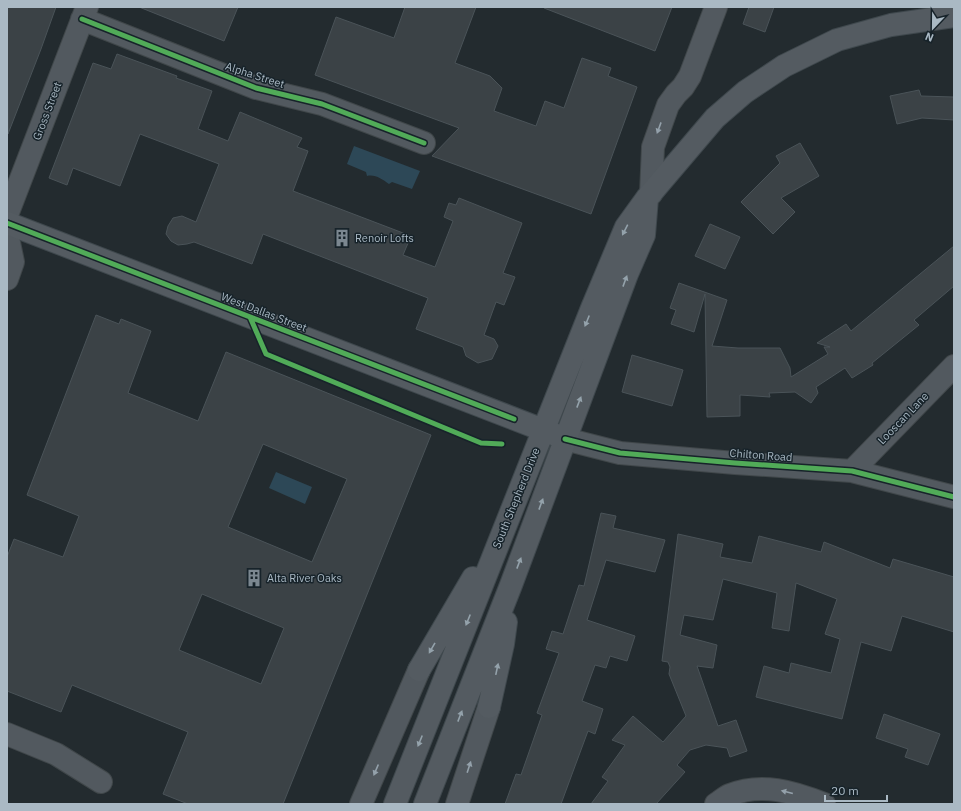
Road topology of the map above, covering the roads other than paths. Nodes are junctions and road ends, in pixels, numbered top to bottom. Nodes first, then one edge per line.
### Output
1 (716, 7) edge
2 (85, 13) edge
3 (947, 13) edge
4 (424, 143) dead end
5 (649, 196) junction
6 (7, 216) edge
7 (7, 222) edge
8 (7, 233) edge
9 (7, 279) edge
10 (954, 366) edge
11 (543, 431) junction
12 (565, 438) junction
13 (852, 471) junction
14 (954, 497) edge
15 (508, 518) junction
16 (511, 585) junction
17 (419, 670) joint
18 (489, 707) joint
19 (7, 734) edge
20 (101, 782) dead end
21 (361, 804) edge
22 (395, 804) edge
23 (425, 804) edge
24 (457, 804) edge
25 (716, 804) edge
26 (824, 804) edge

1 -> 5 street
2 - 4 street, Alpha Street
2 - 6 street, Gross Street
3 - 5 main road, South Shepherd Drive
5 -> 11 main road, South Shepherd Drive
12 -> 5 main road
7 - 11 main road, West Dallas Street
8 - 9 street
10 - 13 street, Looscan Lane
11 - 12 main road, West Dallas Street
11 - 15 main road, South Shepherd Drive
12 - 13 street, Chilton Road
16 -> 12 main road
13 - 14 street, Chilton Road
15 -> 17 main road
15 -> 22 main road, South Shepherd Drive
18 -> 16 main road
23 -> 16 main road
17 -> 21 street
24 -> 18 street
19 - 20 street
26 -> 25 street

